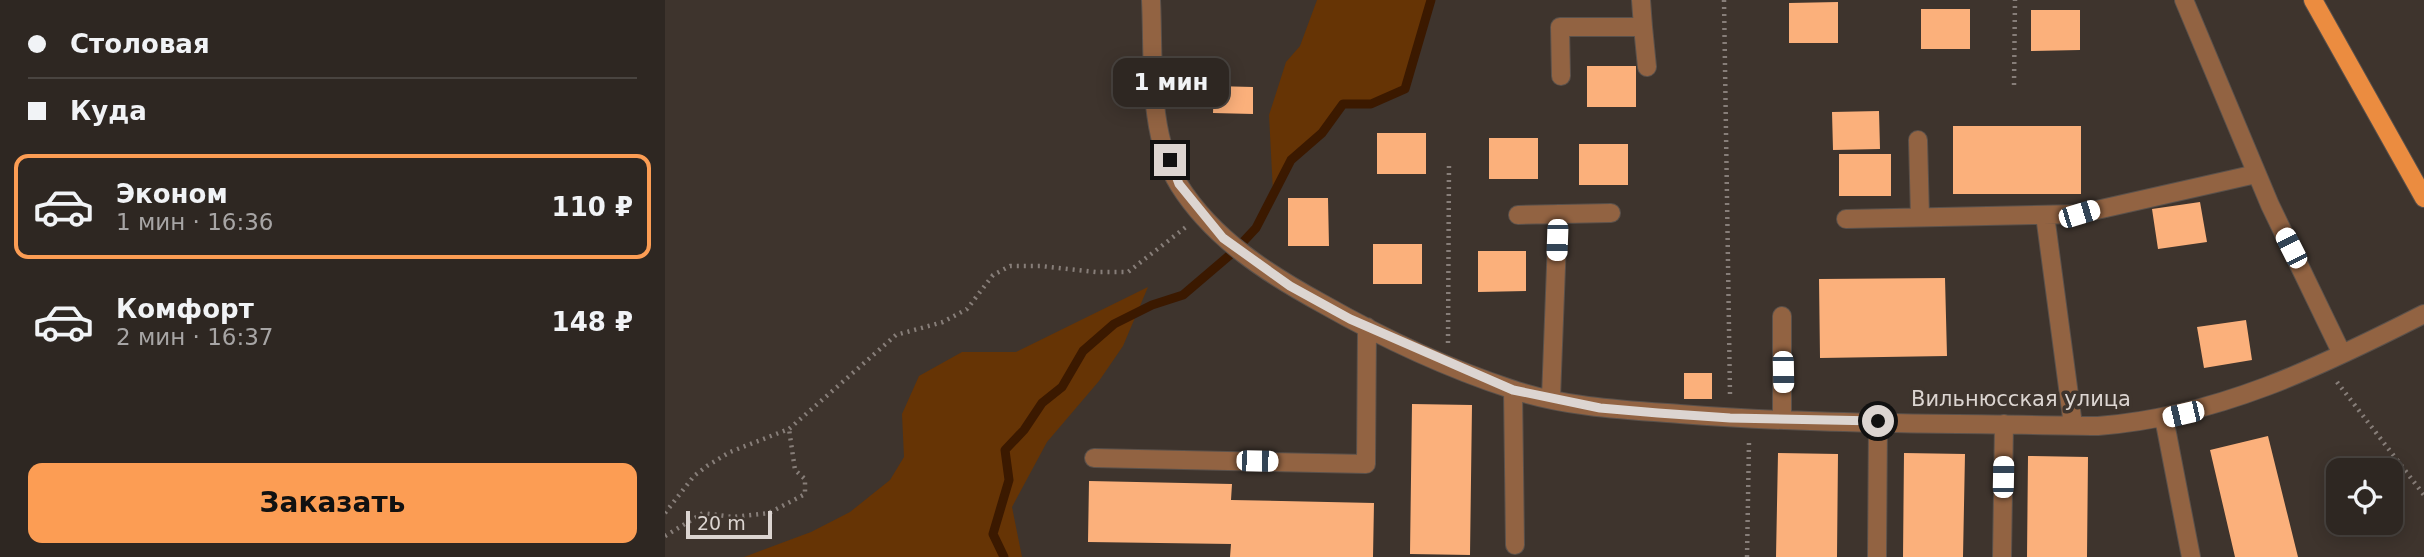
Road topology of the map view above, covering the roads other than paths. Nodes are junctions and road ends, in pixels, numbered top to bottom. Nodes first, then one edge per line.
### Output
1 (1151, 0) edge
2 (1640, 0) edge
3 (2184, 0) edge
4 (2313, 0) edge
5 (1643, 27) junction
6 (1647, 67) dead end
7 (1561, 76) dead end
8 (1918, 140) dead end
9 (2256, 174) junction
10 (2424, 198) edge
11 (1611, 213) dead end
12 (1558, 214) junction
13 (1518, 215) dead end
14 (2045, 215) junction
15 (1920, 217) junction
16 (1846, 219) dead end
17 (2424, 314) edge
18 (1782, 316) dead end
19 (1367, 327) junction
20 (2342, 354) junction
21 (1513, 390) junction
22 (1551, 398) junction
23 (2164, 418) junction
24 (1782, 420) junction
25 (1878, 421) junction
26 (2004, 424) junction
27 (2073, 425) junction
28 (1094, 458) dead end
29 (1515, 545) dead end
30 (1877, 557) edge
31 (2002, 557) edge
32 (2192, 557) edge

1 - 19 street, Вильнюсская улица
2 - 5 street
3 - 9 street
4 - 10 main road
5 - 6 street
5 - 7 street
8 - 15 street
9 - 14 street
9 - 20 street
11 - 12 street
12 - 13 street
12 - 22 street
14 - 15 street
14 - 27 street
15 - 16 street
17 - 20 street, Вильнюсская улица
18 - 24 street
19 - 21 street, Вильнюсская улица
19 - 28 street
20 - 23 street, Вильнюсская улица
21 - 22 street, Вильнюсская улица
21 - 29 street
22 - 24 street, Вильнюсская улица
23 - 27 street, Вильнюсская улица
23 - 32 street
24 - 25 street, Вильнюсская улица
25 - 26 street, Вильнюсская улица
25 - 30 street
26 - 27 street, Вильнюсская улица
26 - 31 street

